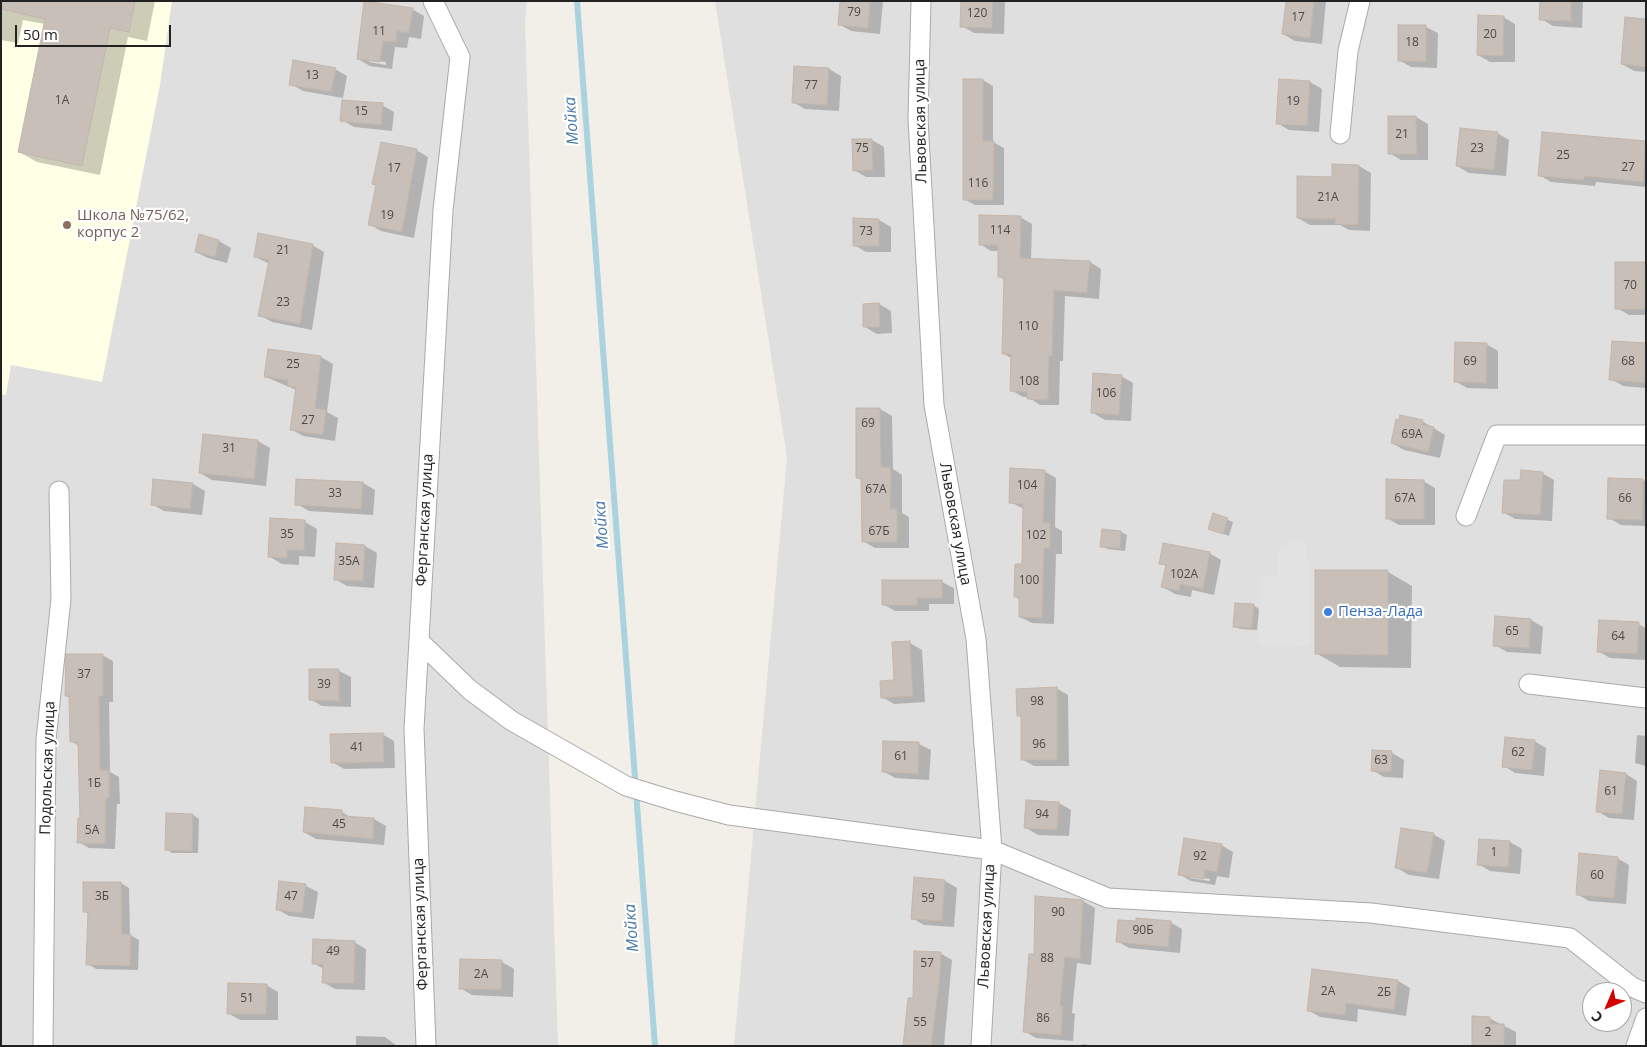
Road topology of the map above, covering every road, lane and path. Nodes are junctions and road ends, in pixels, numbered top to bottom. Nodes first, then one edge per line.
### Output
1 (433, 1) edge
2 (921, 1) edge
3 (1360, 1) edge
4 (1340, 134) dead end
5 (1646, 435) edge
6 (59, 491) dead end
7 (1466, 516) dead end
8 (419, 642) junction
9 (1529, 684) dead end
10 (1646, 698) edge
11 (992, 850) junction
12 (1646, 993) edge
13 (1646, 1018) edge
14 (43, 1046) edge
15 (426, 1046) edge
16 (981, 1046) edge
17 (1636, 1046) edge

1 - 8 street, Ферганская улица
2 - 11 street, Львовская улица
3 - 4 street
5 - 7 street
6 - 14 street, Подольская улица
8 - 11 street
8 - 15 street, Ферганская улица
9 - 10 street
11 - 12 street
11 - 16 street, Львовская улица
13 - 17 street

